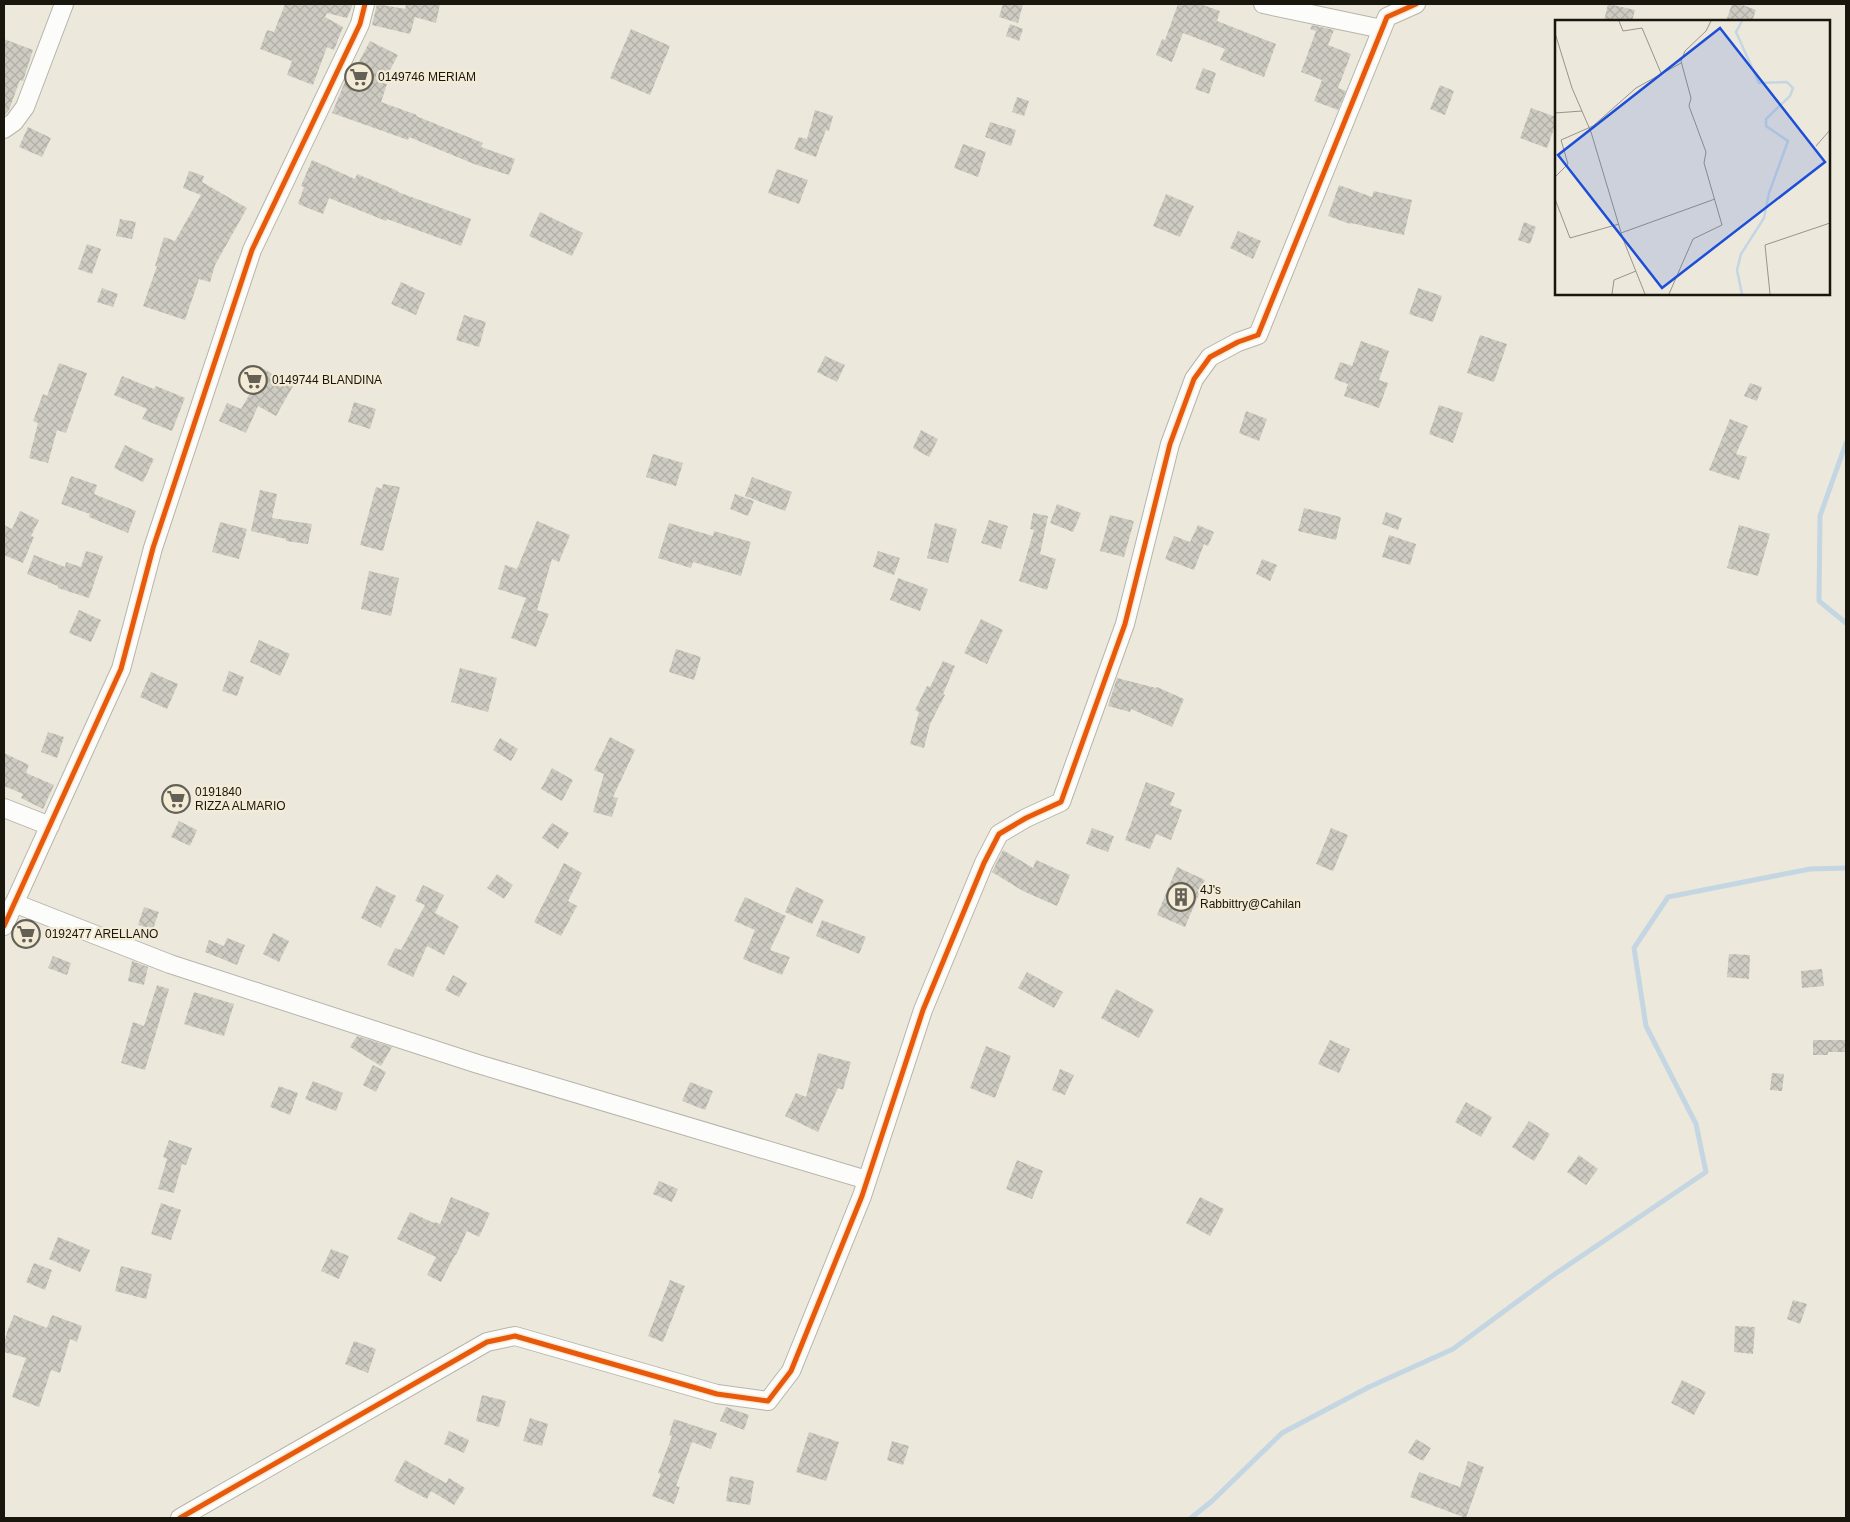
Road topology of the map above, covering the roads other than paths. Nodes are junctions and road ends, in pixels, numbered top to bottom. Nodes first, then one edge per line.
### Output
1 (64, 4) edge
2 (365, 4) edge
3 (1263, 4) edge
4 (1416, 4) edge
5 (1382, 29) junction
6 (4, 129) edge
7 (4, 808) edge
8 (50, 826) junction
9 (14, 903) junction
10 (4, 926) edge
11 (867, 1180) junction
12 (180, 1518) edge

1 - 6 street
2 - 8 street
3 - 5 street
4 - 5 street
5 - 11 street
7 - 8 street
8 - 9 street
9 - 10 street
9 - 11 street
11 - 12 street

